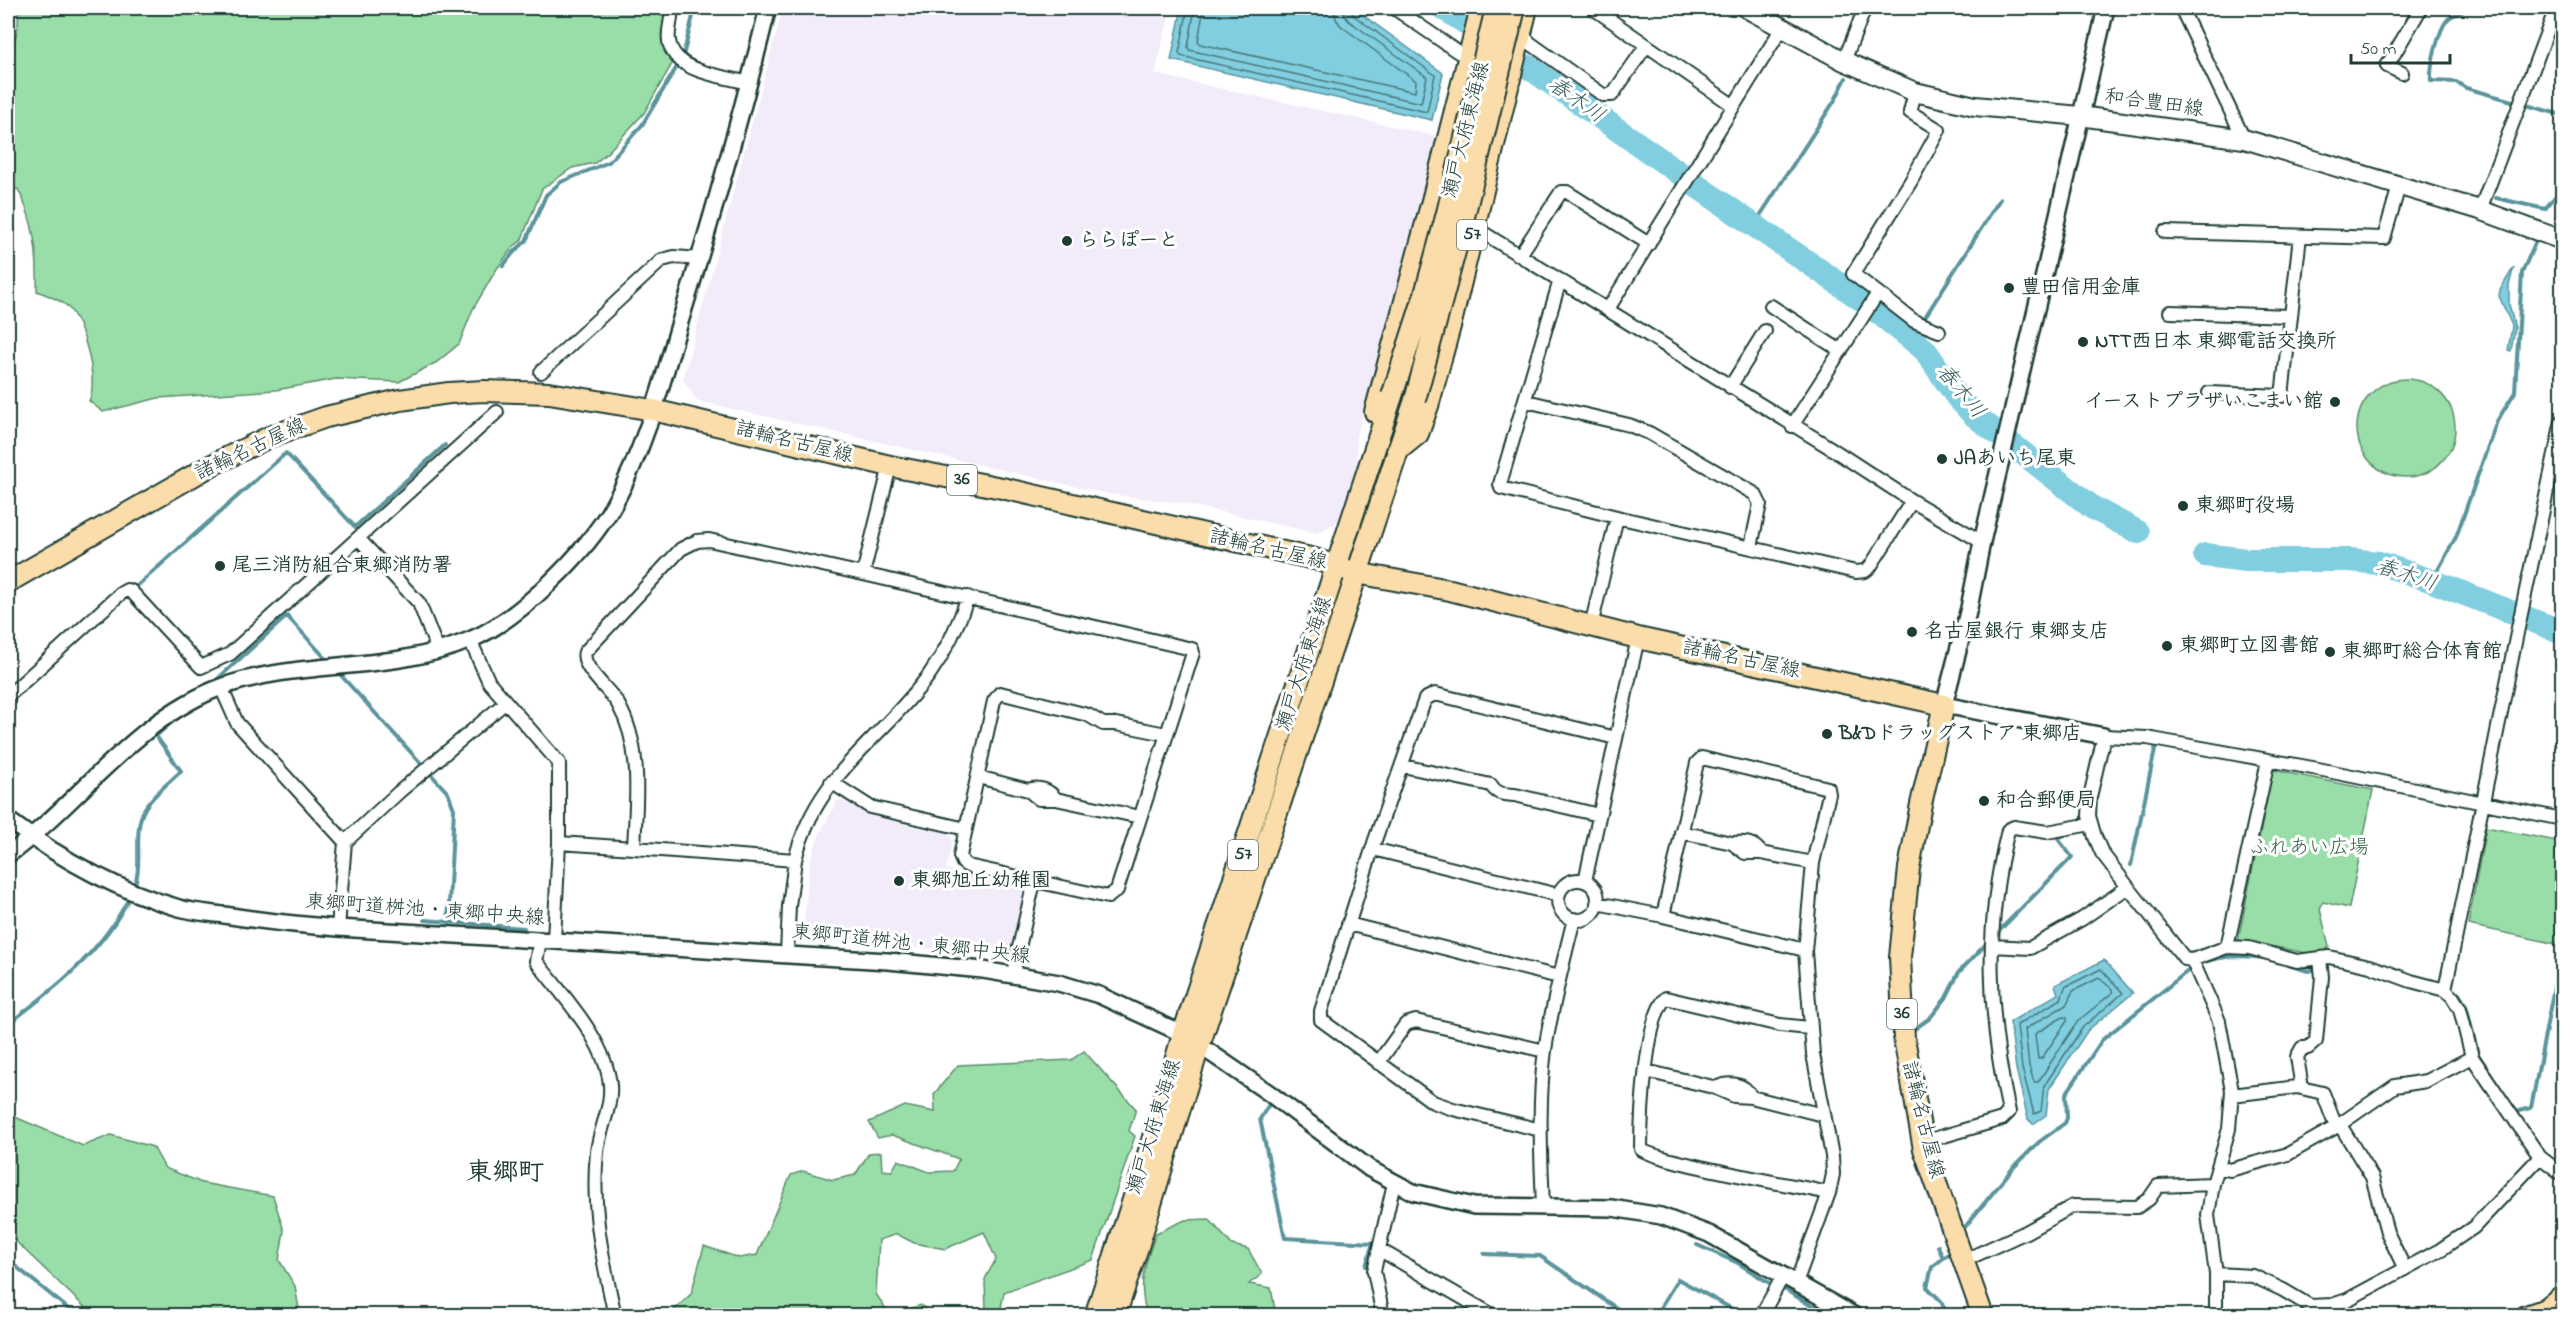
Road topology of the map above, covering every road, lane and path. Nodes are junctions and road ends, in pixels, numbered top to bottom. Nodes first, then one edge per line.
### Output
1 (671, 8) edge
2 (768, 8) edge
3 (1394, 8) edge
4 (1481, 8) edge
5 (1496, 8) edge
6 (1515, 8) edge
7 (1527, 8) edge
8 (1593, 8) edge
9 (1746, 8) edge
10 (1865, 8) edge
11 (2106, 8) edge
12 (2181, 8) edge
13 (2421, 8) edge
14 (2556, 8) edge
15 (2556, 26) edge
16 (1782, 28) junction
17 (1521, 34) junction
18 (1646, 46) junction
19 (1470, 57) junction
20 (1844, 61) junction
21 (2402, 73) dead end
22 (749, 83) junction
23 (1508, 84) junction
24 (1915, 92) junction
25 (1734, 106) junction
26 (2080, 116) junction
27 (2244, 139) junction
28 (2399, 186) junction
29 (1432, 201) junction
30 (2480, 210) junction
31 (1474, 227) junction
32 (2165, 232) dead end
33 (2300, 236) junction
34 (2562, 240) edge
35 (1649, 244) junction
36 (1520, 255) junction
37 (700, 259) junction
38 (1560, 280) junction
39 (1878, 293) junction
40 (1771, 306) dead end
41 (1608, 309) junction
42 (2170, 312) dead end
43 (2291, 316) junction
44 (1765, 331) dead end
45 (1939, 331) dead end
46 (1841, 351) junction
47 (541, 372) dead end
48 (1730, 387) junction
49 (2209, 393) dead end
50 (1526, 401) junction
51 (653, 410) junction
52 (497, 412) dead end
53 (2562, 421) edge
54 (1792, 426) junction
55 (1374, 450) junction
56 (1396, 451) junction
57 (890, 466) junction
58 (1912, 501) junction
59 (1617, 518) junction
60 (358, 538) junction
61 (1982, 542) junction
62 (1751, 547) junction
63 (1336, 566) junction
64 (1356, 573) junction
65 (863, 574) junction
66 (8, 582) edge
67 (968, 597) junction
68 (1591, 626) junction
69 (1638, 638) junction
70 (470, 640) junction
71 (438, 651) junction
72 (221, 687) junction
73 (8, 696) edge
74 (506, 702) junction
75 (1944, 705) junction
76 (1166, 734) junction
77 (2104, 736) junction
78 (1616, 738) junction
79 (2268, 761) junction
80 (1403, 766) junction
81 (978, 777) junction
82 (831, 782) junction
83 (2481, 802) junction
84 (1599, 815) junction
85 (1140, 817) junction
86 (2562, 819) edge
87 (8, 820) edge
88 (2091, 824) junction
89 (966, 829) junction
90 (1681, 832) junction
91 (31, 837) junction
92 (345, 842) junction
93 (559, 843) junction
94 (634, 848) junction
95 (1373, 849) junction
96 (8, 855) edge
97 (795, 860) junction
98 (1813, 863) junction
99 (1585, 881) junction
100 (1034, 882) junction
101 (2128, 887) junction
102 (1558, 895) junction
103 (1597, 903) junction
104 (1663, 916) junction
105 (1574, 919) junction
106 (1348, 924) junction
107 (338, 928) junction
108 (547, 940) junction
109 (1992, 946) junction
110 (2227, 947) junction
111 (1805, 950) junction
112 (787, 954) junction
113 (2320, 959) junction
114 (2192, 960) junction
115 (1012, 974) junction
116 (1559, 977) junction
117 (2445, 990) junction
118 (1809, 1028) junction
119 (1183, 1034) junction
120 (1199, 1046) junction
121 (1545, 1051) junction
122 (2472, 1057) junction
123 (1378, 1063) junction
124 (1646, 1071) junction
125 (2302, 1088) junction
126 (2232, 1095) junction
127 (1823, 1114) junction
128 (2338, 1126) junction
129 (1541, 1130) junction
130 (1923, 1142) junction
131 (2540, 1157) junction
132 (2218, 1167) junction
133 (2562, 1174) edge
134 (1394, 1183) junction
135 (2213, 1184) junction
136 (1829, 1193) junction
137 (1543, 1207) junction
138 (1380, 1250) junction
139 (1965, 1260) junction
140 (2405, 1269) junction
141 (2216, 1274) junction
142 (1790, 1279) junction
143 (2562, 1296) edge
144 (615, 1316) edge
145 (1095, 1316) edge
146 (1115, 1316) edge
147 (1383, 1316) edge
148 (1494, 1316) edge
149 (1761, 1316) edge
150 (1856, 1316) edge
151 (1983, 1316) edge
152 (2216, 1316) edge
153 (2526, 1316) edge

1 - 22 street
2 - 22 street
3 - 19 street
4 - 19 main road, 57
5 - 55 main road, 瀬戸大府東海線 / 57, bridge
6 - 56 main road, 瀬戸大府東海線 / 57, bridge
7 - 17 main road, 57
8 - 18 street
9 - 16 main road, 和合豊田線
10 - 20 street
11 - 26 street
12 - 27 street
13 - 21 street
14 - 15 street
15 - 30 street
16 - 20 main road, 和合豊田線
16 - 25 street
17 - 18 street
17 - 23 main road, 57
18 - 25 street
19 - 23 street
19 - 29 main road, 57
20 - 24 main road, 和合豊田線
22 - 37 street
23 - 31 main road, 57
24 - 26 main road, 和合豊田線
24 - 39 street
25 - 35 street
26 - 27 main road, 和合豊田線
26 - 61 street
27 - 28 main road, 和合豊田線
28 - 30 main road, 和合豊田線
28 - 33 street
29 - 31 street
29 - 55 main road, 57
30 - 34 main road, 和合豊田線
31 - 36 street
31 - 56 main road, 57
32 - 33 street
33 - 43 street
35 - 36 street
35 - 41 street
36 - 38 street
37 - 47 street
37 - 51 street
38 - 41 street
38 - 50 street
39 - 45 street
39 - 46 street
40 - 46 street
41 - 48 street
42 - 43 street
43 - 49 street
44 - 48 street
46 - 54 street
48 - 54 street
50 - 59 street
50 - 62 street
51 - 57 main road, 諸輪名古屋線 / 36
51 - 66 main road, 諸輪名古屋線 / 36
51 - 70 street
52 - 60 street
53 - 83 street
54 - 58 street
55 - 63 main road, 瀬戸大府東海線 / 57
56 - 64 main road, 瀬戸大府東海線 / 57
57 - 63 main road, 諸輪名古屋線 / 36
57 - 65 street
58 - 61 street
58 - 62 street
59 - 62 street
59 - 68 street
60 - 71 street
60 - 73 street
61 - 75 street
63 - 64 main road, 諸輪名古屋線 / 36
63 - 119 main road, 瀬戸大府東海線 / 57
64 - 68 main road, 諸輪名古屋線 / 36
64 - 120 main road, 瀬戸大府東海線 / 57
65 - 67 street
65 - 94 street
67 - 76 street
67 - 82 street
68 - 69 main road, 諸輪名古屋線 / 36
69 - 75 main road, 諸輪名古屋線 / 36
69 - 78 street
70 - 71 street
70 - 74 street
71 - 72 street
72 - 91 street
72 - 92 street
74 - 92 street
74 - 93 street
75 - 77 street
75 - 130 main road, 諸輪名古屋線 / 36
76 - 81 street
76 - 85 street
77 - 79 street
77 - 88 street
78 - 80 street
78 - 84 street
79 - 83 street
79 - 110 street
80 - 84 street
80 - 95 street
81 - 85 street
81 - 89 street
82 - 89 street
82 - 97 street
83 - 86 street
83 - 117 street
84 - 99 street
85 - 100 street
87 - 91 street, 東郷町道桝池・東郷中央線
88 - 101 street
88 - 109 street
89 - 100 street
90 - 98 street
90 - 98 street
90 - 104 street
91 - 96 street
91 - 107 street, 東郷町道桝池・東郷中央線
92 - 107 street
93 - 94 street
93 - 108 street
94 - 97 street
95 - 102 street
95 - 106 street
97 - 112 street
98 - 111 street
99 - 102 street
99 - 103 street
100 - 115 street
101 - 109 street
101 - 114 street
102 - 105 street
103 - 104 street
103 - 105 street
104 - 111 street
105 - 116 street
106 - 116 street
106 - 123 street
107 - 108 street, 東郷町道桝池・東郷中央線
108 - 112 street, 東郷町道桝池・東郷中央線
108 - 144 street
109 - 130 street
110 - 113 street
110 - 114 street
111 - 118 street
112 - 115 street, 東郷町道桝池・東郷中央線
113 - 117 street
113 - 125 street
114 - 126 street
115 - 119 street, 東郷町道桝池・東郷中央線
116 - 121 street
117 - 122 street
118 - 124 street
118 - 127 street
119 - 120 street, 東郷町道桝池・東郷中央線
119 - 145 main road, 瀬戸大府東海線 / 57
120 - 134 street, 東郷町道桝池・東郷中央線
120 - 146 main road, 瀬戸大府東海線 / 57
121 - 123 street
121 - 129 street
122 - 128 street
122 - 131 street
123 - 129 street
124 - 127 street
124 - 136 street
125 - 126 street
125 - 128 street
126 - 132 street
127 - 136 street
128 - 132 street
128 - 140 street
129 - 137 street
130 - 139 main road, 諸輪名古屋線 / 36
131 - 133 street
131 - 140 street
132 - 135 street
134 - 137 street, 東郷町道桝池・東郷中央線
134 - 138 street
135 - 139 street
135 - 141 street
136 - 142 street
137 - 142 street, 東郷町道桝池・東郷中央線
138 - 147 street
138 - 148 street
139 - 151 main road, 諸輪名古屋線 / 36
140 - 141 street
141 - 152 street
142 - 149 street
142 - 150 street, 東郷町道桝池・東郷中央線
143 - 153 main road

